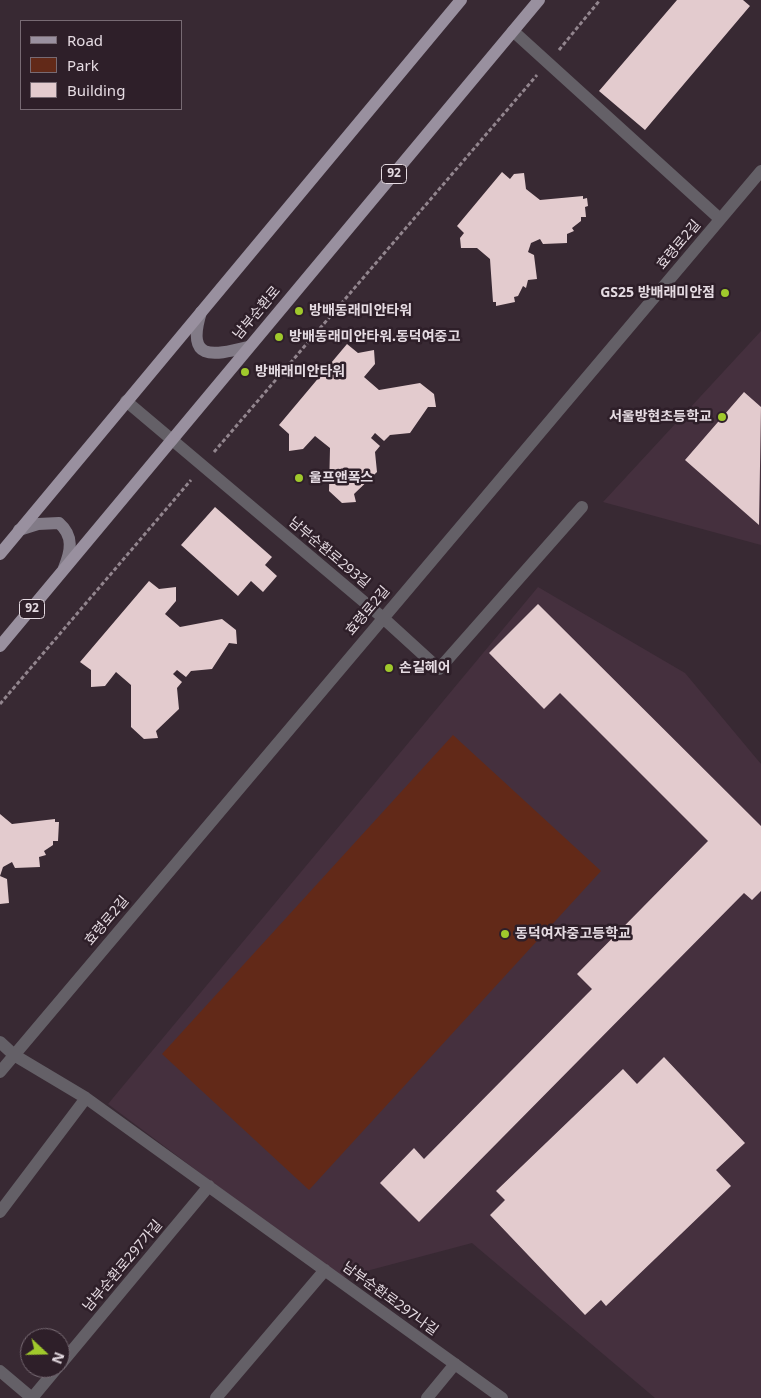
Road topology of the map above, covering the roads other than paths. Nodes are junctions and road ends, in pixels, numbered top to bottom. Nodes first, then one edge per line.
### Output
1 (461, 0) edge
2 (539, 0) edge
3 (513, 31) junction
4 (761, 171) edge
5 (720, 219) junction
6 (201, 312) junction
7 (248, 347) junction
8 (126, 401) junction
9 (171, 441) junction
10 (582, 507) dead end
11 (19, 530) junction
12 (0, 554) edge
13 (63, 571) junction
14 (382, 617) junction
15 (0, 646) edge
16 (0, 1042) edge
17 (14, 1055) junction
18 (0, 1072) edge
19 (86, 1098) junction
20 (209, 1186) junction
21 (0, 1212) edge
22 (325, 1270) junction
23 (70, 1352) edge
24 (455, 1364) junction
25 (0, 1371) edge
26 (49, 1378) edge
27 (32, 1398) edge
28 (216, 1398) edge
29 (427, 1398) edge
30 (502, 1398) edge

1 - 6 main road
2 - 3 main road, 남부순환로 / 92
3 - 5 street
3 - 7 main road, 남부순환로 / 92
4 - 5 street, 효령로2길
5 - 14 street, 효령로2길
6 - 7 main road
6 - 8 main road
7 - 9 main road, 남부순환로 / 92
8 - 9 street, 남부순환로293길
8 - 11 main road
9 - 13 main road, 남부순환로 / 92
9 - 14 street, 남부순환로293길
10 - 14 street, 남부순환로293길
11 - 12 main road
11 - 13 main road
13 - 15 main road, 남부순환로 / 92
14 - 17 street, 효령로2길
16 - 17 street
17 - 18 street, 효령로2길
17 - 19 street
19 - 20 street
19 - 21 street
20 - 22 street
20 - 23 street, 남부순환로297가길
22 - 24 street, 남부순환로297나길
22 - 28 street, 남부순환로297나길
24 - 29 street
24 - 30 street, 남부순환로297나길
25 - 27 street
26 - 27 street

